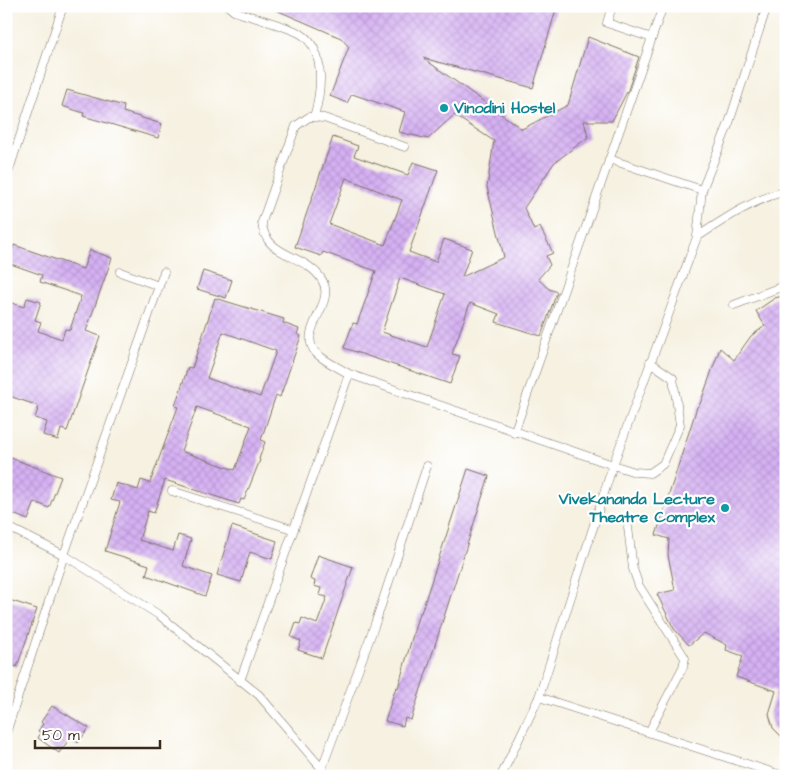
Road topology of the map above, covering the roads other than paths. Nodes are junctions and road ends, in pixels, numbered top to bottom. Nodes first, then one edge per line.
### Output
1 (63, 6) edge
2 (228, 6) edge
3 (612, 6) edge
4 (663, 6) edge
5 (766, 6) edge
6 (652, 38) junction
7 (314, 117) junction
8 (405, 147) dead end
9 (609, 159) junction
10 (6, 179) edge
11 (702, 190) junction
12 (786, 191) edge
13 (697, 237) junction
14 (120, 272) dead end
15 (164, 272) dead end
16 (786, 285) edge
17 (159, 286) junction
18 (734, 305) dead end
19 (650, 362) junction
20 (348, 374) junction
21 (514, 432) junction
22 (427, 466) dead end
23 (613, 466) junction
24 (172, 491) dead end
25 (6, 526) edge
26 (628, 527) dead end
27 (292, 529) junction
28 (64, 555) junction
29 (240, 681) junction
30 (539, 697) junction
31 (649, 732) junction
32 (6, 733) edge
33 (322, 768) junction
34 (6, 771) edge
35 (14, 776) edge
36 (328, 776) edge
37 (501, 776) edge
38 (784, 776) edge

1 - 10 lane
2 - 7 lane
3 - 6 lane
4 - 6 lane
5 - 11 lane
6 - 9 lane
7 - 8 lane
7 - 20 lane
9 - 11 lane
9 - 21 lane
11 - 13 lane
12 - 13 lane
13 - 19 lane
14 - 17 lane
15 - 17 lane
16 - 18 lane
17 - 28 lane
19 - 23 lane
19 - 23 lane
20 - 21 lane
20 - 27 lane
21 - 23 lane
22 - 33 lane
23 - 30 lane
24 - 27 lane
25 - 28 lane
26 - 31 lane
27 - 29 lane
28 - 29 lane
28 - 32 lane
29 - 33 lane
30 - 31 lane
30 - 37 lane
31 - 38 lane
33 - 36 lane
34 - 35 lane

